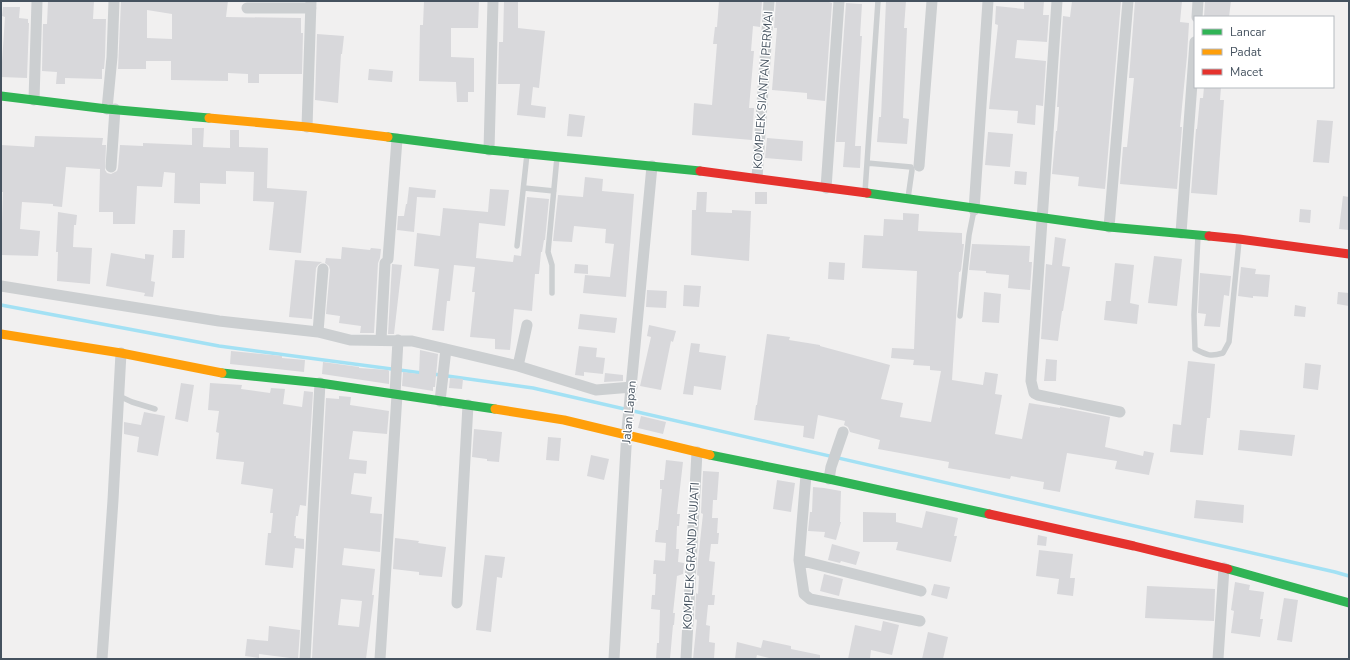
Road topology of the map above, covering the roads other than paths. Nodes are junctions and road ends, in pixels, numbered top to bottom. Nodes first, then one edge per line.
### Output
1 (37, 1) edge
2 (114, 1) edge
3 (493, 1) edge
4 (769, 1) edge
5 (839, 1) edge
6 (878, 1) edge
7 (932, 1) edge
8 (988, 1) edge
9 (1057, 1) edge
10 (1128, 1) edge
11 (1198, 1) edge
12 (311, 5) edge
13 (247, 8) dead end
14 (1197, 16) edge
15 (1194, 56) edge
16 (1, 96) edge
17 (34, 100) junction
18 (111, 109) junction
19 (307, 127) junction
20 (398, 139) junction
21 (489, 150) junction
22 (527, 154) junction
23 (556, 157) junction
24 (867, 163) junction
25 (652, 166) junction
26 (919, 166) dead end
27 (111, 167) dead end
28 (757, 178) junction
29 (524, 188) junction
30 (826, 188) junction
31 (554, 191) junction
32 (865, 194) junction
33 (908, 200) junction
34 (974, 210) junction
35 (1042, 218) junction
36 (1109, 227) junction
37 (1181, 233) junction
38 (1198, 236) junction
39 (1239, 239) junction
40 (517, 246) dead end
41 (1349, 254) edge
42 (323, 269) dead end
43 (1, 286) edge
44 (552, 293) dead end
45 (960, 316) dead end
46 (527, 325) dead end
47 (318, 332) junction
48 (1, 334) edge
49 (382, 340) junction
50 (398, 344) junction
51 (445, 352) junction
52 (121, 354) junction
53 (518, 366) junction
54 (320, 383) junction
55 (631, 392) junction
56 (396, 395) junction
57 (119, 396) junction
58 (440, 401) junction
59 (468, 405) junction
60 (155, 409) dead end
61 (1120, 412) dead end
62 (843, 432) dead end
63 (627, 433) junction
64 (696, 452) junction
65 (806, 475) junction
66 (828, 479) junction
67 (799, 560) junction
68 (1224, 568) junction
69 (922, 592) dead end
70 (457, 603) dead end
71 (1349, 603) edge
72 (920, 621) dead end
73 (102, 659) edge
74 (304, 659) edge
75 (380, 659) edge
76 (614, 659) edge
77 (686, 659) edge
78 (1218, 659) edge

1 - 17 street
2 - 18 street
3 - 21 street
4 - 28 street, KOMPLEK SIANTAN PERMAI
5 - 30 street
6 - 24 lane
7 - 26 street
8 - 34 street
9 - 35 street
10 - 36 street
11 - 14 street
12 - 13 street
12 - 19 street
15 - 37 street
16 - 17 street
17 - 18 street
18 - 19 street
18 - 27 street
19 - 20 street
20 - 21 street
20 - 49 street
21 - 22 street
22 - 23 street
22 - 29 lane
23 - 25 street
23 - 31 lane
24 - 32 lane
24 - 33 lane
25 - 28 street
25 - 55 street, Jalan Lapan
28 - 30 street
29 - 31 lane
29 - 40 lane
30 - 32 street
31 - 44 lane
32 - 33 street
33 - 34 street
34 - 35 street
34 - 45 lane
35 - 36 street
35 - 61 street
36 - 37 street
37 - 38 street
38 - 39 street
38 - 39 lane
39 - 41 street
42 - 47 street
43 - 47 street
46 - 53 street
47 - 49 street
48 - 52 street
49 - 50 street
50 - 51 street
50 - 56 street
51 - 53 street
51 - 58 street
52 - 54 street
52 - 57 street
53 - 55 street
54 - 56 street
54 - 74 street
55 - 63 street, Jalan Lapan
56 - 58 street
56 - 75 street
57 - 60 lane
57 - 73 street
58 - 59 street
59 - 63 street
59 - 70 street
62 - 66 street
63 - 64 street
63 - 76 street, Jalan Lapan
64 - 65 street
64 - 77 street, KOMPLEK GRAND JAUJATI
65 - 66 street
65 - 67 street
66 - 68 street
67 - 69 street
67 - 72 street
68 - 71 street
68 - 78 street

